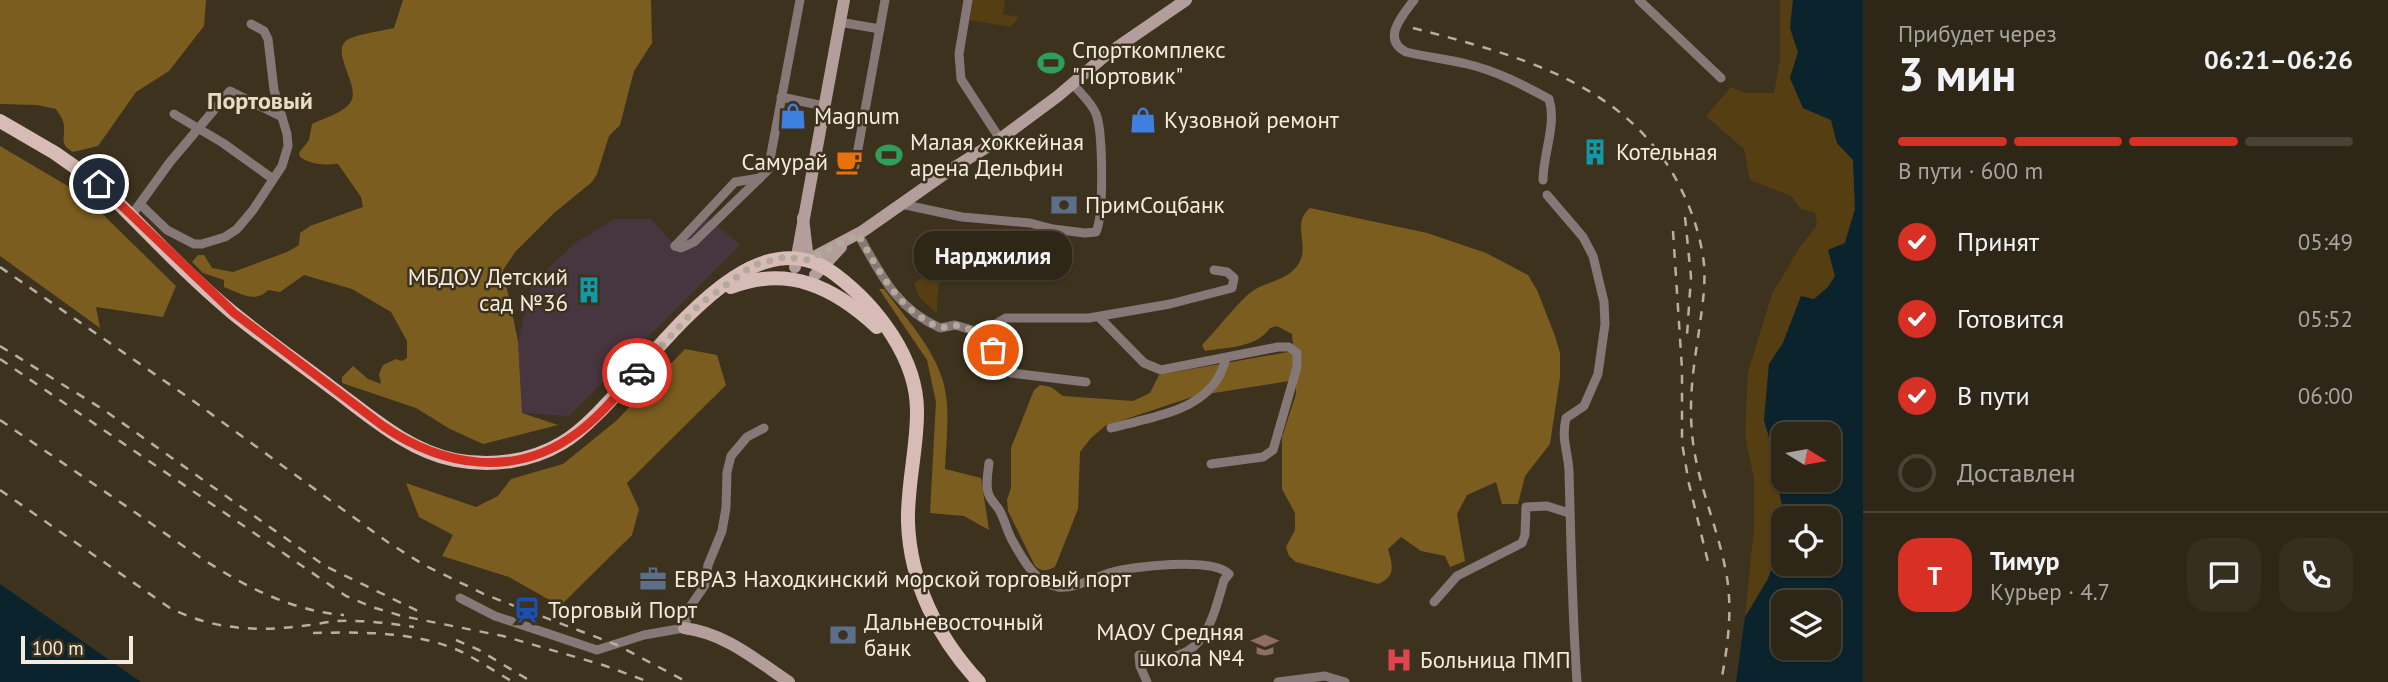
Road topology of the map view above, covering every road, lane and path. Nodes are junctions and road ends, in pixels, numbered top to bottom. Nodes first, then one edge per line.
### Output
1 (800, 0) edge
2 (844, 0) edge
3 (885, 0) edge
4 (968, 0) edge
5 (1186, 0) edge
6 (1414, 0) edge
7 (1639, 0) edge
8 (839, 22) junction
9 (251, 24) dead end
10 (880, 29) junction
11 (1721, 78) dead end
12 (1073, 84) junction
13 (781, 97) junction
14 (824, 106) junction
15 (174, 114) dead end
16 (282, 117) junction
17 (0, 121) edge
18 (197, 128) junction
19 (1000, 139) junction
20 (854, 171) dead end
21 (760, 178) junction
22 (273, 179) junction
23 (1543, 180) dead end
24 (1547, 195) dead end
25 (901, 204) junction
26 (136, 210) junction
27 (853, 237) junction
28 (800, 262) junction
29 (1214, 270) dead end
30 (814, 274) junction
31 (699, 305) junction
32 (1099, 317) junction
33 (989, 335) junction
34 (904, 356) junction
35 (1226, 358) junction
36 (1086, 382) dead end
37 (764, 428) dead end
38 (1111, 428) dead end
39 (989, 463) dead end
40 (1211, 464) dead end
41 (1569, 513) junction
42 (460, 598) dead end
43 (1434, 602) dead end
44 (684, 628) junction
45 (789, 682) edge
46 (979, 682) edge
47 (1147, 682) edge
48 (1278, 682) edge
49 (1345, 682) edge
50 (1577, 682) edge

1 - 13 street
2 - 8 main road
3 - 10 street
4 - 19 street
5 - 12 main road
6 - 23 street
7 - 11 street
8 - 10 street
8 - 14 main road
9 - 16 street
10 - 20 street
12 - 19 main road
12 - 25 street
13 - 14 street
13 - 21 street
14 - 28 main road
15 - 18 street
16 - 18 street
16 - 22 street
17 - 26 main road
18 - 22 street
18 - 26 street
19 - 25 main road
21 - 21 street
22 - 26 street
24 - 41 street
25 - 27 main road
26 - 31 main road
27 - 28 main road
27 - 30 main road
27 - 33 street
28 - 30 main road
28 - 30 main road
28 - 31 main road
29 - 32 street
30 - 31 main road
30 - 34 main road
30 - 34 main road
32 - 33 street
32 - 35 street
33 - 36 street
34 - 46 main road
35 - 38 street
35 - 40 street
37 - 44 street
39 - 47 street
41 - 43 street
41 - 50 street
42 - 44 street
44 - 45 main road
48 - 49 street

